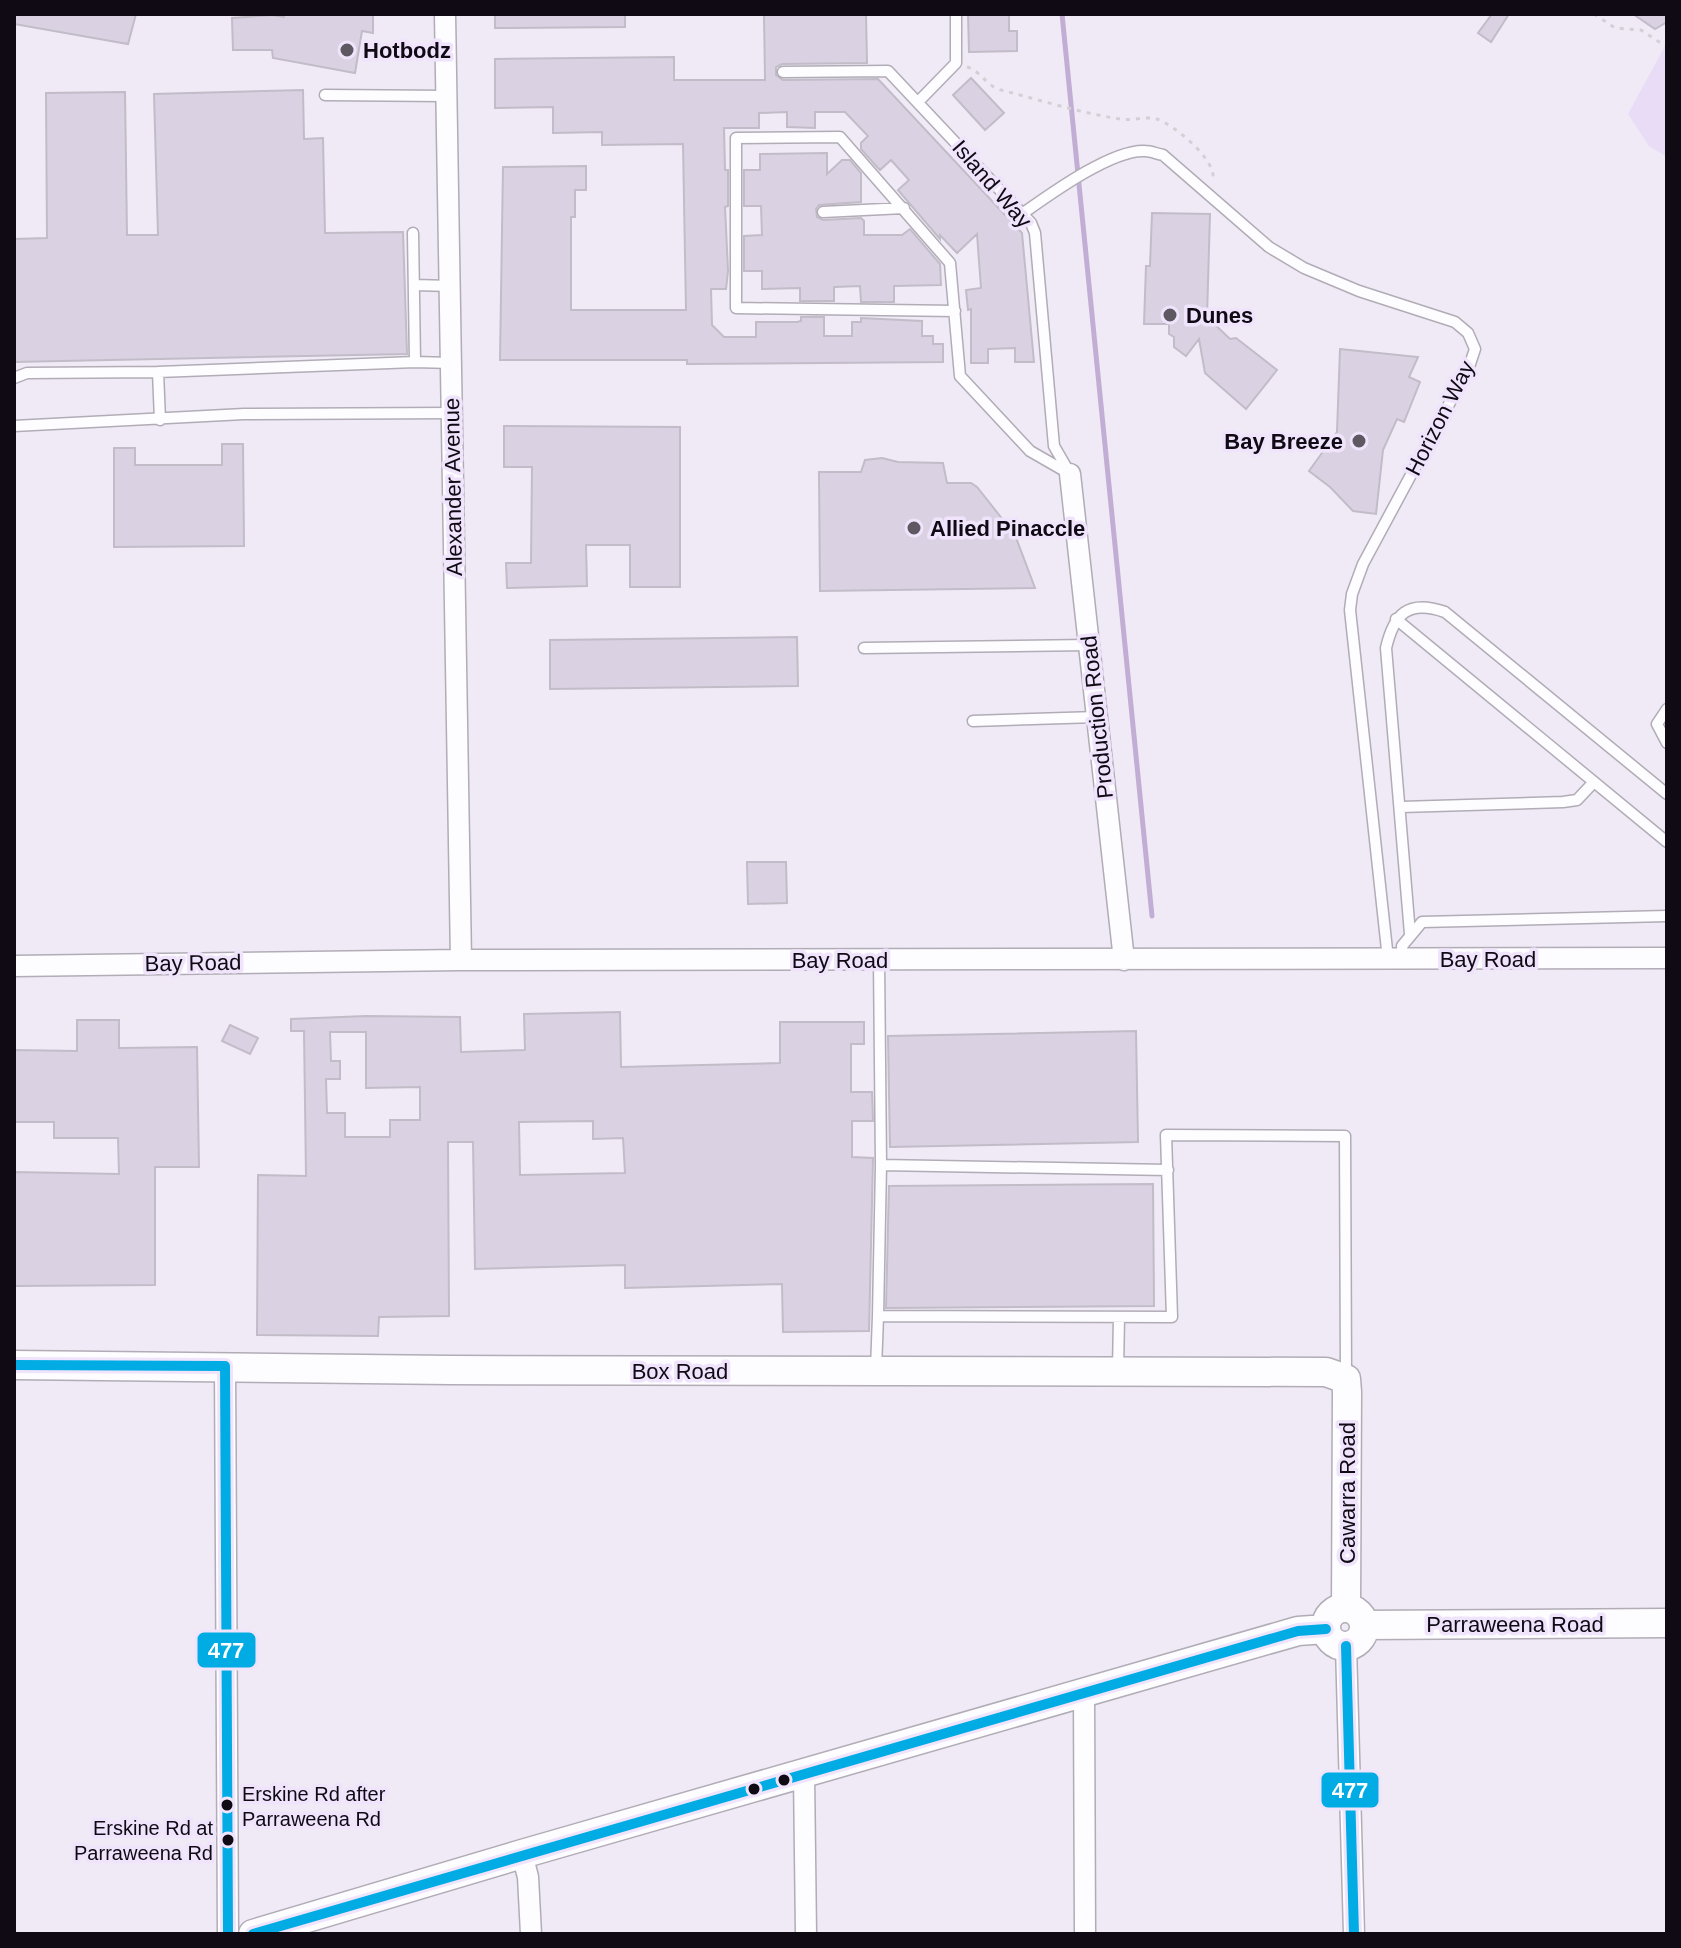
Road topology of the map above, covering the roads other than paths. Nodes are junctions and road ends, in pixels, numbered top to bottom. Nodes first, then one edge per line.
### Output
1 (445, 14) edge
2 (956, 14) edge
3 (783, 72) dead end
4 (325, 95) dead end
5 (446, 96) junction
6 (918, 102) junction
7 (904, 208) junction
8 (1027, 211) junction
9 (823, 212) dead end
10 (413, 233) dead end
11 (415, 285) junction
12 (450, 286) junction
13 (955, 311) junction
14 (415, 362) junction
15 (451, 363) junction
16 (158, 372) junction
17 (14, 378) edge
18 (452, 413) junction
19 (160, 420) junction
20 (14, 426) edge
21 (1070, 474) junction
22 (1396, 619) junction
23 (1089, 645) junction
24 (864, 648) dead end
25 (1667, 709) edge
26 (1097, 717) junction
27 (973, 721) dead end
28 (1667, 743) edge
29 (1593, 783) junction
30 (1667, 794) edge
31 (1401, 807) junction
32 (1667, 842) edge
33 (1667, 916) edge
34 (1410, 934) junction
35 (1667, 958) edge
36 (1396, 959) junction
37 (461, 960) junction
38 (879, 960) junction
39 (1124, 960) junction
40 (14, 966) edge
41 (881, 1165) junction
42 (1168, 1170) junction
43 (878, 1316) junction
44 (1119, 1317) junction
45 (14, 1365) edge
46 (225, 1366) junction
47 (876, 1371) junction
48 (1118, 1372) junction
49 (1346, 1379) junction
50 (1667, 1623) edge
51 (1345, 1627) junction
52 (1084, 1693) junction
53 (804, 1774) junction
54 (522, 1854) junction
55 (228, 1934) edge
56 (253, 1934) edge
57 (531, 1934) edge
58 (806, 1934) edge
59 (1085, 1934) edge
60 (1354, 1934) edge

1 - 5 street, Alexander Avenue
2 - 6 lane
3 - 6 lane, Island Way
4 - 5 lane
5 - 12 street, Alexander Avenue
6 - 8 lane, Island Way
7 - 9 lane
7 - 13 lane
7 - 13 lane
8 - 21 lane, Island Way
8 - 36 lane, Horizon Way
10 - 11 lane
11 - 12 lane
11 - 14 lane
12 - 15 street, Alexander Avenue
13 - 21 lane
14 - 15 lane
14 - 16 lane
15 - 18 street, Alexander Avenue
16 - 17 lane
16 - 19 lane
18 - 19 lane
18 - 37 street, Alexander Avenue
19 - 20 lane
21 - 23 street, Production Road
22 - 29 lane
22 - 30 lane
22 - 31 lane
23 - 24 lane
23 - 26 street, Production Road
25 - 28 lane
26 - 27 lane
26 - 39 street, Production Road
29 - 31 lane
29 - 32 lane
31 - 34 lane
33 - 34 lane
34 - 36 lane
35 - 36 street, Bay Road
36 - 39 street, Bay Road
37 - 38 street, Bay Road
37 - 40 street, Bay Road
38 - 39 street, Bay Road
38 - 41 lane
41 - 42 lane
41 - 43 lane
42 - 44 lane
42 - 49 lane
43 - 44 lane
43 - 47 lane
44 - 48 lane
45 - 46 street, Box Road
46 - 47 street, Box Road
46 - 55 street
47 - 48 street, Box Road
48 - 49 street, Box Road
49 - 51 street, Cawarra Road
50 - 51 street, Parraweena Road
51 - 52 street, Parraweena Road
51 - 60 street, Cawarra Road
52 - 53 street, Parraweena Road
52 - 59 street
53 - 54 street, Parraweena Road
53 - 58 street
54 - 56 street, Parraweena Road
54 - 57 street

